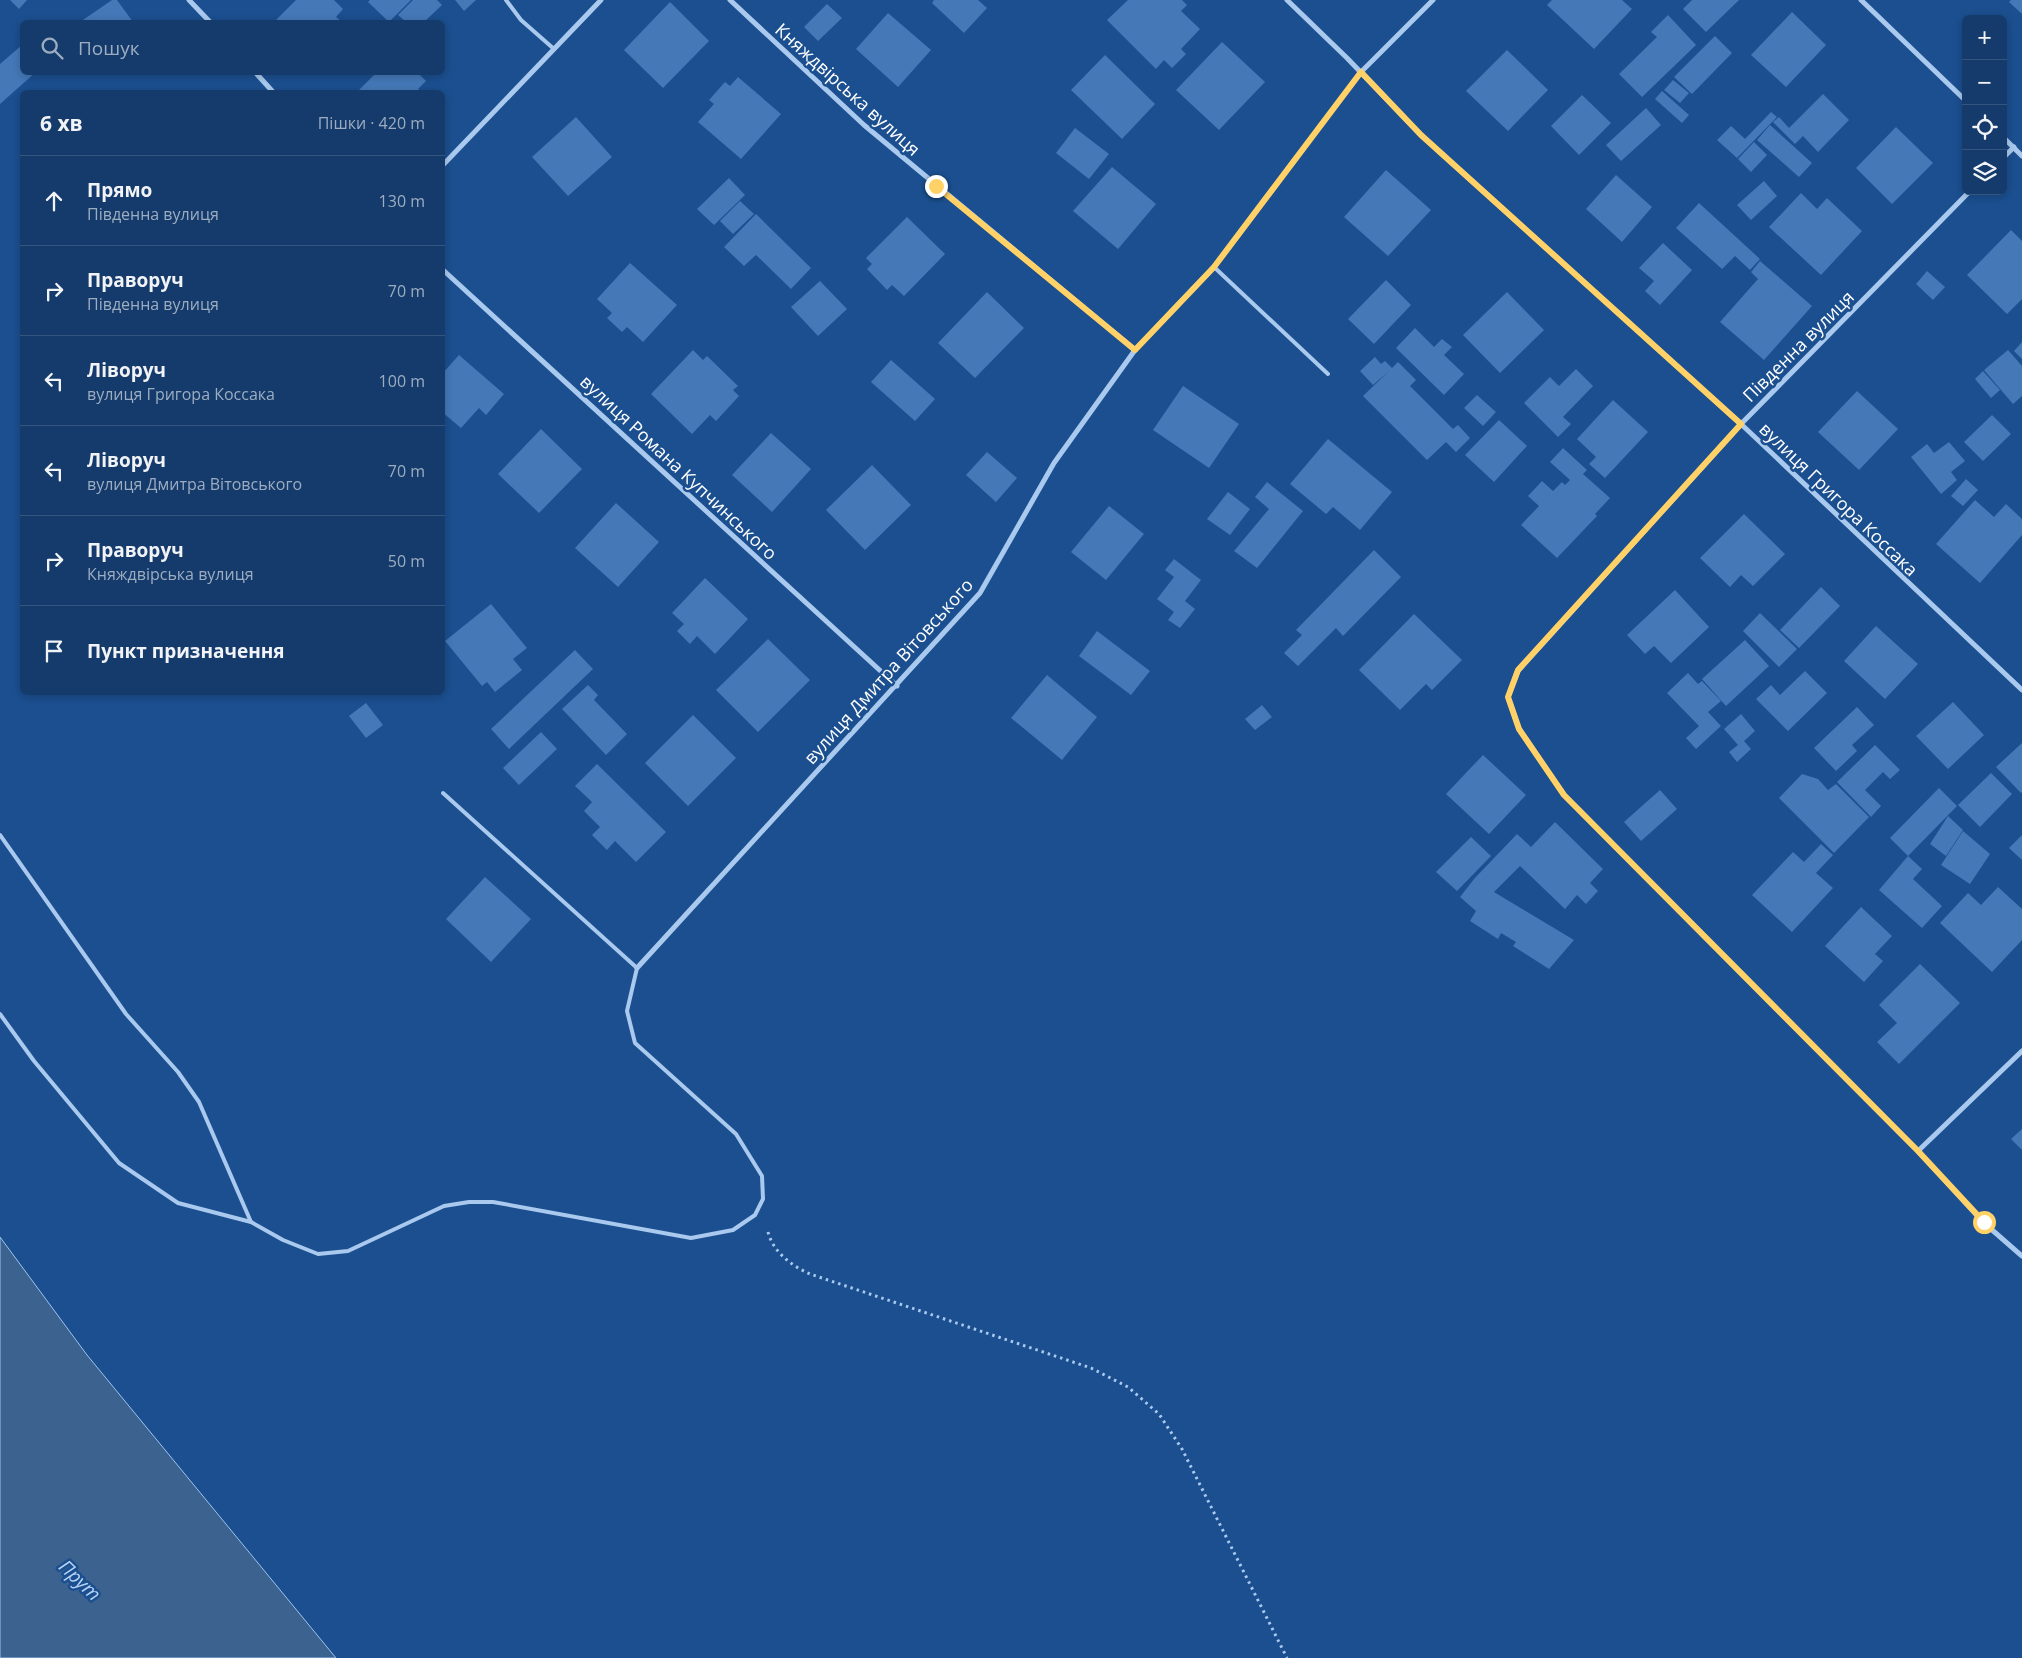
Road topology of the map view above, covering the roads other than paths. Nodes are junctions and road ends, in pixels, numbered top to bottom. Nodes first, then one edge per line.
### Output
1 (189, 0) edge
2 (506, 0) edge
3 (600, 0) edge
4 (730, 0) edge
5 (1287, 0) edge
6 (1433, 0) edge
7 (1861, 0) edge
8 (208, 20) edge
9 (554, 49) junction
10 (1361, 72) junction
11 (258, 75) edge
12 (271, 90) edge
13 (1962, 97) edge
14 (2007, 141) edge
15 (2014, 147) junction
16 (2007, 154) edge
17 (2022, 156) edge
18 (445, 163) edge
19 (1966, 195) edge
20 (1214, 267) junction
21 (445, 272) edge
22 (1135, 350) junction
23 (1328, 374) dead end
24 (1741, 424) junction
25 (896, 686) junction
26 (2022, 690) edge
27 (443, 793) dead end
28 (0, 835) edge
29 (637, 968) junction
30 (0, 1014) edge
31 (2022, 1051) edge
32 (1918, 1151) junction
33 (251, 1222) junction
34 (2022, 1256) edge

1 - 8 street
2 - 9 lane
3 - 9 street
4 - 22 street, Княждвірська вулиця
5 - 10 street, вулиця Григора Коссака
6 - 10 street, вулиця Дмитра Вітовського
7 - 13 street
9 - 18 street
10 - 20 street, вулиця Дмитра Вітовського
10 - 24 street, вулиця Григора Коссака
11 - 12 street
14 - 15 street
15 - 16 street
15 - 17 street
19 - 24 street, Південна вулиця
20 - 22 street, вулиця Дмитра Вітовського
20 - 23 lane
21 - 25 street, вулиця Романа Купчинського
22 - 25 street, вулиця Дмитра Вітовського
24 - 26 street, вулиця Григора Коссака
24 - 32 street, Південна вулиця
25 - 29 street, вулиця Дмитра Вітовського
27 - 29 lane
28 - 33 lane
29 - 33 lane
30 - 33 lane
31 - 32 street
32 - 34 street, Південна вулиця

